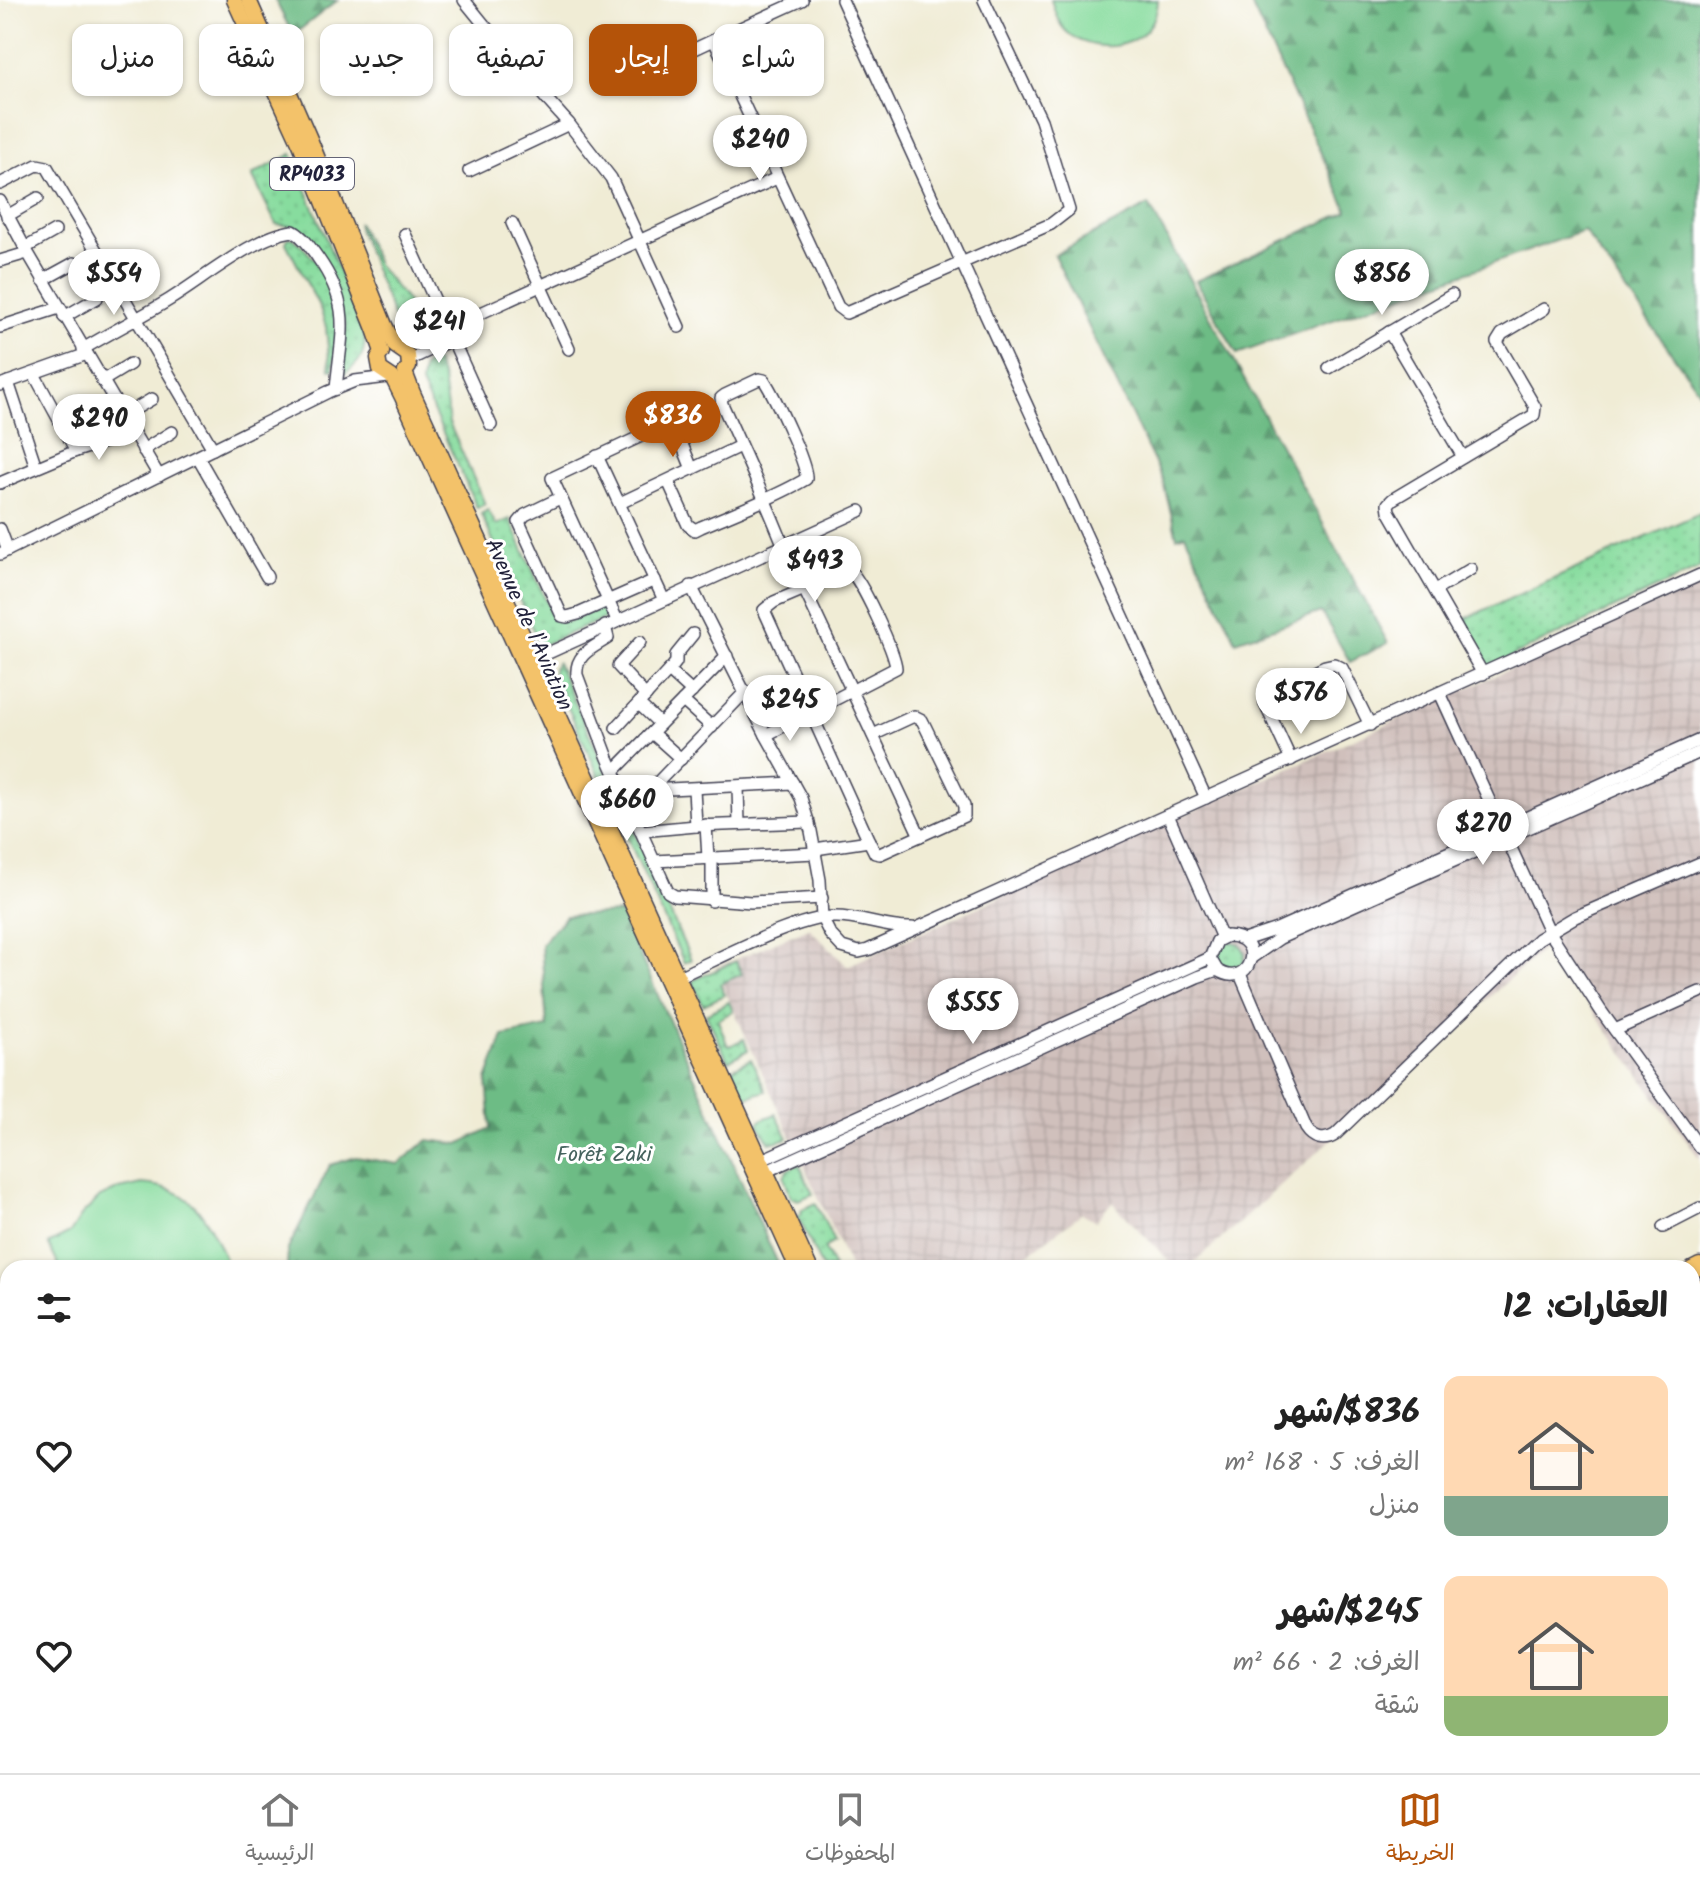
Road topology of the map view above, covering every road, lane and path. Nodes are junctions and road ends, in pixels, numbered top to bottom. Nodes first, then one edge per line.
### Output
1 (234, 0) edge
2 (249, 0) edge
3 (464, 0) edge
4 (802, 0) edge
5 (842, 0) edge
6 (984, 0) edge
7 (484, 24) edge
8 (749, 24) edge
9 (544, 96) edge
10 (740, 96) edge
11 (569, 124) junction
12 (469, 171) dead end
13 (777, 178) junction
14 (0, 184) edge
15 (38, 198) dead end
16 (2, 207) edge
17 (512, 223) dead end
18 (55, 231) dead end
19 (405, 234) dead end
20 (639, 242) junction
21 (26, 251) junction
22 (0, 261) edge
23 (962, 261) junction
24 (74, 263) dead end
25 (43, 280) junction
26 (539, 286) junction
27 (1452, 295) dead end
28 (97, 298) dead end
29 (1544, 309) dead end
30 (62, 312) junction
31 (135, 319) junction
32 (0, 327) edge
33 (679, 327) dead end
34 (449, 330) junction
35 (1389, 332) junction
36 (569, 349) dead end
37 (85, 351) junction
38 (389, 351) junction
39 (130, 364) dead end
40 (1329, 368) dead end
41 (399, 372) junction
42 (34, 374) junction
43 (102, 381) junction
44 (355, 381) junction
45 (4, 384) edge
46 (336, 389) junction
47 (152, 399) dead end
48 (123, 416) junction
49 (491, 425) dead end
50 (172, 432) dead end
51 (132, 433) junction
52 (740, 446) junction
53 (213, 449) junction
54 (143, 450) junction
55 (76, 451) junction
56 (597, 456) junction
57 (198, 457) junction
58 (1463, 457) junction
59 (36, 467) junction
60 (692, 469) junction
61 (159, 476) junction
62 (668, 481) junction
63 (0, 483) edge
64 (560, 498) junction
65 (764, 499) junction
66 (620, 503) junction
67 (860, 511) dead end
68 (0, 529) edge
69 (783, 544) junction
70 (4, 552) edge
71 (1471, 569) dead end
72 (1700, 575) edge
73 (267, 577) dead end
74 (655, 580) junction
75 (691, 586) junction
76 (805, 589) junction
77 (1436, 590) junction
78 (663, 598) junction
79 (608, 601) junction
80 (611, 623) junction
81 (693, 634) dead end
82 (640, 642) dead end
83 (727, 656) junction
84 (533, 660) junction
85 (669, 671) junction
86 (1483, 674) junction
87 (746, 691) junction
88 (852, 691) junction
89 (1440, 693) junction
90 (688, 696) junction
91 (642, 700) junction
92 (810, 711) junction
93 (1370, 725) junction
94 (712, 727) junction
95 (616, 728) dead end
96 (656, 728) junction
97 (766, 735) junction
98 (873, 735) junction
99 (1700, 740) edge
100 (1700, 752) edge
101 (681, 759) junction
102 (1291, 760) junction
103 (614, 771) junction
104 (793, 783) junction
105 (738, 787) junction
106 (694, 789) junction
107 (648, 790) junction
108 (1206, 798) junction
109 (628, 799) junction
110 (603, 810) junction
111 (1168, 815) junction
112 (809, 822) junction
113 (739, 824) junction
114 (701, 826) junction
115 (641, 831) junction
116 (1504, 833) junction
117 (920, 836) junction
118 (869, 841) junction
119 (815, 851) junction
120 (710, 858) junction
121 (654, 861) junction
122 (1700, 863) edge
123 (822, 898) junction
124 (712, 901) junction
125 (1334, 909) junction
126 (822, 918) junction
127 (917, 928) junction
128 (1549, 931) junction
129 (1222, 938) junction
130 (1244, 940) junction
131 (1210, 958) junction
132 (1251, 958) junction
133 (1217, 970) junction
134 (1240, 974) junction
135 (678, 977) junction
136 (1700, 992) edge
137 (1615, 1030) junction
138 (1700, 1148) edge
139 (758, 1168) junction
140 (1700, 1208) edge
141 (1663, 1227) dead end
142 (794, 1260) edge
143 (806, 1260) edge

1 - 38 main road, Avenue de l'Aviation / RP4033
2 - 38 main road, Avenue de l'Aviation / RP4033
3 - 7 street
4 - 8 street
5 - 23 street
6 - 23 street
9 - 11 street
10 - 13 street
11 - 12 street
11 - 20 street
13 - 20 street
13 - 23 street
14 - 31 street
15 - 16 street
16 - 21 street
17 - 26 street
18 - 21 street
19 - 34 street
20 - 26 street
20 - 33 street
21 - 22 street
21 - 25 street
23 - 108 street
24 - 25 street
25 - 30 street
26 - 34 street
26 - 36 street
27 - 35 street
28 - 30 street
29 - 58 street
30 - 32 street
30 - 37 street
31 - 37 street
31 - 46 street
31 - 53 street
34 - 38 street
34 - 41 street
34 - 49 street
35 - 40 street
35 - 58 street
37 - 42 street
37 - 43 street
38 - 41 main road, Avenue de l'Aviation / RP4033
38 - 41 main road, Avenue de l'Aviation / RP4033
38 - 44 street
39 - 43 street
41 - 44 street
41 - 84 main road, Avenue de l'Aviation / RP4033
41 - 139 main road, Avenue de l'Aviation / RP4033
42 - 45 street
42 - 55 street
43 - 48 street
44 - 46 street
45 - 59 street
46 - 53 street
47 - 48 street
48 - 51 street
50 - 54 street
51 - 54 street
51 - 55 street
52 - 60 street
52 - 65 street
52 - 65 street
53 - 57 street
54 - 61 street
55 - 59 street
56 - 60 street
56 - 64 street
56 - 66 street
57 - 61 street
57 - 73 street
58 - 77 street
59 - 63 street
60 - 62 street
61 - 70 street
62 - 65 street
62 - 66 street
64 - 79 street
64 - 79 street
65 - 69 street
66 - 74 street
67 - 69 street
68 - 70 street
69 - 75 street
69 - 76 street
71 - 77 street
72 - 86 street
74 - 78 street
74 - 79 street
75 - 78 street
75 - 83 street
76 - 88 street
76 - 88 street
76 - 92 street
77 - 86 street
78 - 80 street
79 - 80 street
80 - 84 street
80 - 103 street
81 - 85 street
82 - 91 street
83 - 87 street
83 - 90 street
84 - 110 main road, Avenue de l'Aviation / RP4033
85 - 90 street
85 - 91 street
86 - 89 street
87 - 94 street
87 - 97 street
88 - 92 street
88 - 98 street
89 - 93 street
89 - 116 street
90 - 94 street
90 - 96 street
91 - 95 street
91 - 96 street
92 - 97 street
92 - 118 street
93 - 102 street
93 - 102 street
94 - 101 street
96 - 101 street
96 - 103 street
97 - 104 street
98 - 117 street
98 - 117 street
99 - 116 street
100 - 116 street
101 - 107 street
102 - 108 street
103 - 109 street
104 - 105 street
104 - 112 street
105 - 106 street
105 - 113 street
106 - 107 street
106 - 114 street
107 - 109 street
108 - 111 street
109 - 110 street
109 - 115 street
110 - 135 main road, Avenue de l'Aviation / RP4033
111 - 127 street
111 - 129 street
112 - 113 street
112 - 119 street
113 - 114 street
114 - 115 street
114 - 120 street
115 - 121 street
116 - 125 street
116 - 128 street
117 - 118 street
118 - 119 street
119 - 120 street
119 - 123 street
120 - 121 street
120 - 124 street
121 - 124 street
122 - 128 street
123 - 124 street
123 - 126 street
125 - 130 street
125 - 132 street
126 - 127 street
126 - 127 street
126 - 135 street
128 - 134 street
128 - 137 street
129 - 130 street
129 - 131 street
130 - 132 street
131 - 133 street
131 - 139 street
132 - 134 street
133 - 134 street
133 - 139 street
135 - 139 main road, Avenue de l'Aviation / RP4033
136 - 137 street
137 - 138 street
139 - 142 main road, Avenue de l'Aviation / RP4033
139 - 143 main road, Avenue de l'Aviation / RP4033
140 - 141 street

